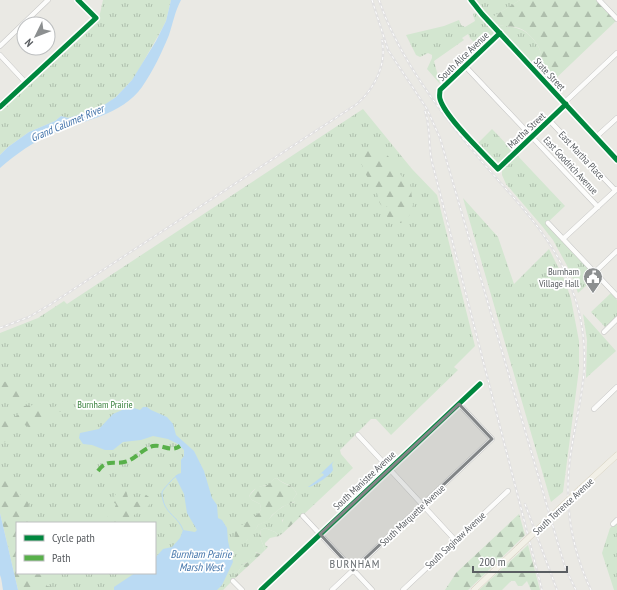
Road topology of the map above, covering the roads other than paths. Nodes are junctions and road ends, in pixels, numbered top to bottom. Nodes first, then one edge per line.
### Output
1 (48, 0) edge
2 (78, 0) edge
3 (471, 0) edge
4 (599, 0) edge
5 (617, 19) edge
6 (500, 33) junction
7 (0, 46) edge
8 (617, 53) edge
9 (0, 55) edge
10 (465, 66) junction
11 (26, 83) junction
12 (565, 104) junction
13 (0, 107) edge
14 (617, 118) edge
15 (549, 120) junction
16 (532, 136) junction
17 (596, 137) junction
18 (617, 160) edge
19 (498, 169) joint
20 (616, 189) edge
21 (598, 206) junction
22 (548, 223) dead end
23 (563, 239) junction
24 (617, 251) edge
25 (595, 272) junction
26 (617, 296) edge
27 (617, 319) edge
28 (604, 332) dead end
29 (480, 384) dead end
30 (617, 387) edge
31 (459, 404) junction
32 (594, 409) dead end
33 (358, 435) dead end
34 (617, 455) edge
35 (389, 469) junction
36 (508, 491) dead end
37 (422, 504) junction
38 (303, 516) dead end
39 (617, 520) edge
40 (613, 524) dead end
41 (320, 534) junction
42 (455, 540) junction
43 (353, 570) junction
44 (234, 581) dead end
45 (242, 590) edge
46 (261, 590) edge
47 (332, 590) edge
48 (372, 590) edge
49 (403, 590) edge
50 (474, 590) edge

1 - 7 street
2 - 11 street
3 - 6 street, State Street
4 - 5 street
6 - 10 street, South Alice Avenue
6 - 12 street, State Street
8 - 12 street, Martha Street
9 - 11 street
10 - 16 street, East Goodrich Avenue
10 - 19 street, South Alice Avenue
11 - 13 street
12 - 15 street, Martha Street
12 - 17 street, State Street
14 - 17 street
15 - 16 street, Martha Street
15 - 20 street, East Martha Place
16 - 19 street, Martha Street
16 - 21 street, East Goodrich Avenue
17 - 18 street, State Street
20 - 21 street
21 - 23 street
22 - 23 street
23 - 25 street
24 - 25 street
25 - 26 street
27 - 28 street
29 - 31 street, South Manistee Avenue
30 - 32 street
31 - 35 street, South Manistee Avenue
31 - 37 street, South Marquette Avenue
33 - 35 street
34 - 50 main road, South Torrence Avenue, bridge
35 - 37 street
35 - 41 street, South Manistee Avenue
36 - 42 street, South Saginaw Avenue
37 - 42 street
37 - 43 street, South Marquette Avenue
38 - 41 street
39 - 40 street
41 - 43 street
41 - 46 street, South Manistee Avenue
42 - 49 street, South Saginaw Avenue
43 - 47 street, South Marquette Avenue
43 - 48 street
44 - 45 street

